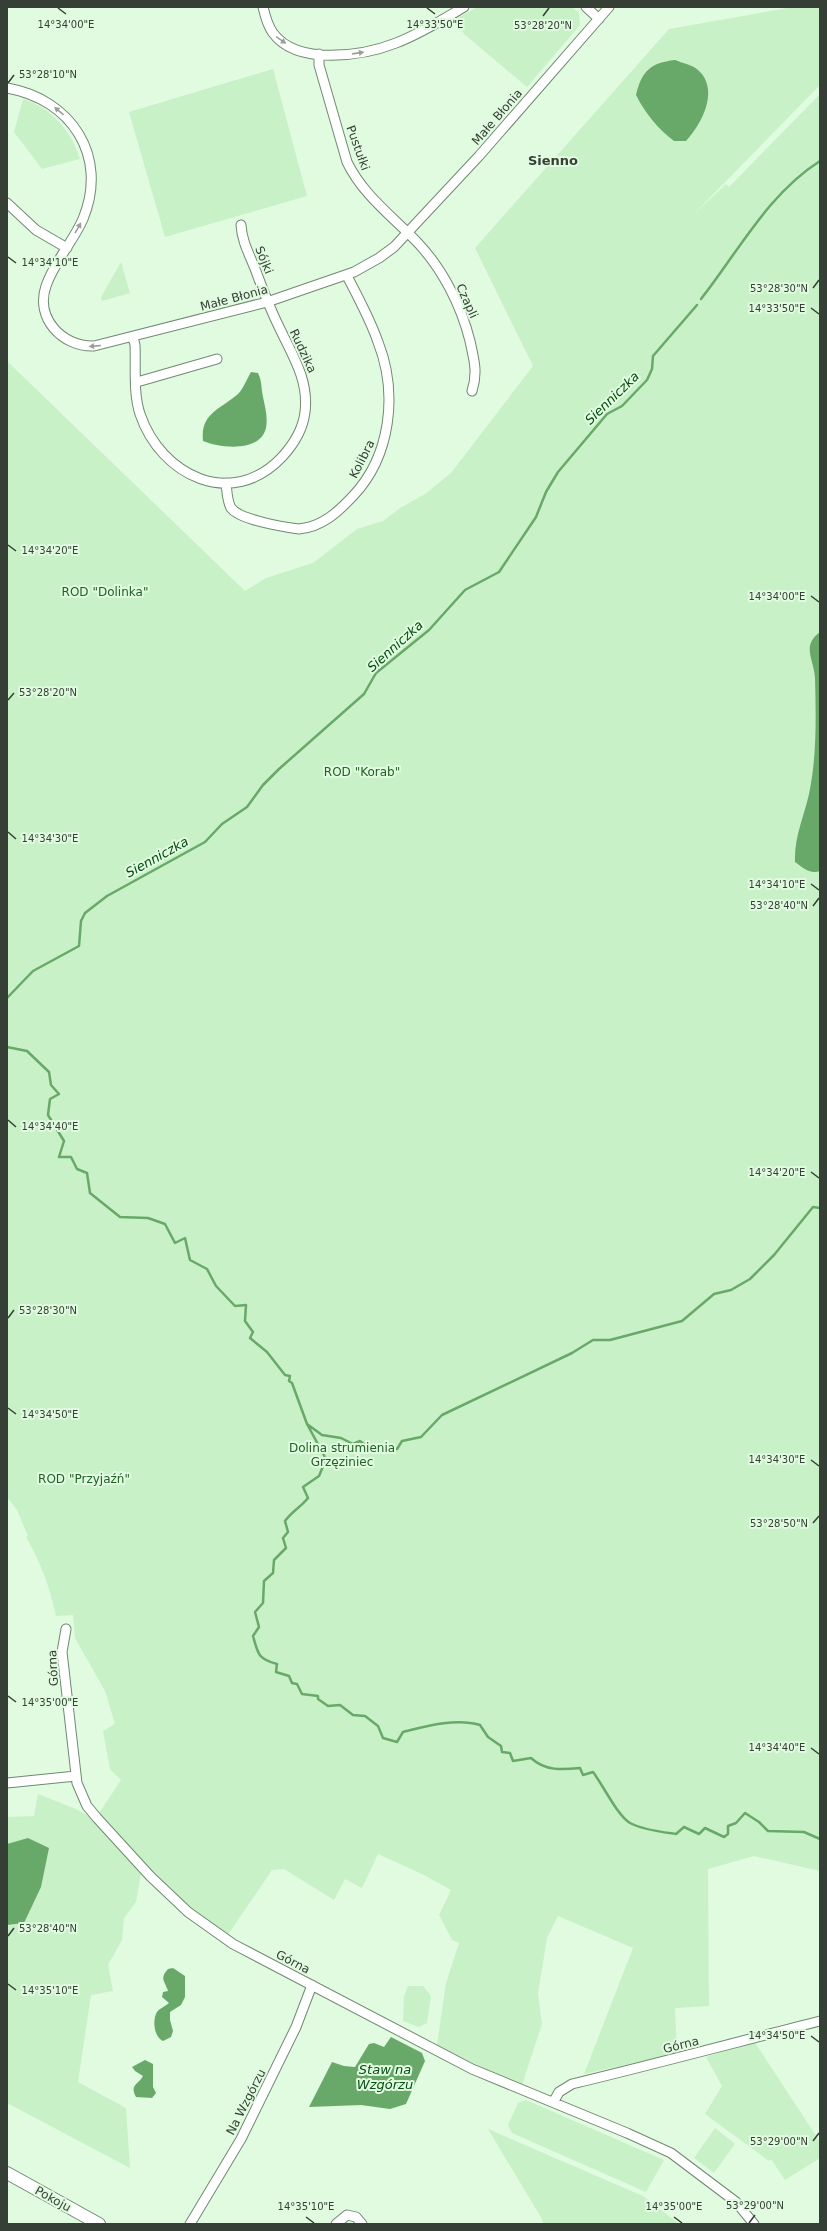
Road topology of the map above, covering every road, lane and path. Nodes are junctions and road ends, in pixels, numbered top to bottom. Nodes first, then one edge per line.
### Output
1 (263, 7) edge
2 (464, 7) edge
3 (586, 7) edge
4 (609, 7) edge
5 (599, 19) junction
6 (319, 54) junction
7 (7, 88) edge
8 (7, 204) edge
9 (241, 225) dead end
10 (407, 232) junction
11 (67, 248) junction
12 (347, 276) junction
13 (267, 302) junction
14 (133, 337) junction
15 (217, 359) dead end
16 (136, 382) junction
17 (472, 391) dead end
18 (226, 483) junction
19 (66, 1629) dead end
20 (76, 1776) junction
21 (7, 1783) edge
22 (312, 1985) junction
23 (820, 2021) edge
24 (554, 2101) junction
25 (7, 2173) edge
26 (99, 2224) edge
27 (190, 2224) edge
28 (336, 2224) edge
29 (362, 2224) edge
30 (754, 2224) edge

1 -> 6 street
6 -> 2 street
3 - 5 street
4 - 5 street, Małe Błonia
5 - 10 street, Małe Błonia
6 - 10 street, Pustułki
11 -> 7 street, Małe Błonia
8 - 11 street
9 - 13 street, Sójki
10 - 12 street, Małe Błonia
10 - 17 street, Czapli
14 -> 11 street, Małe Błonia
12 - 13 street, Małe Błonia
12 - 18 street, Kolibra
13 - 14 street, Małe Błonia
13 - 18 street, Rudzika
14 - 16 street, Rudzika
15 - 16 street
16 - 18 street, Rudzika
19 - 20 street, Górna
20 - 21 street
20 - 22 street, Górna
22 - 24 street, Górna
22 - 27 street, Na Wzgórzu
23 - 24 street, Górna
24 - 30 street, Górna
25 - 26 street, Pokoju
28 - 29 street

